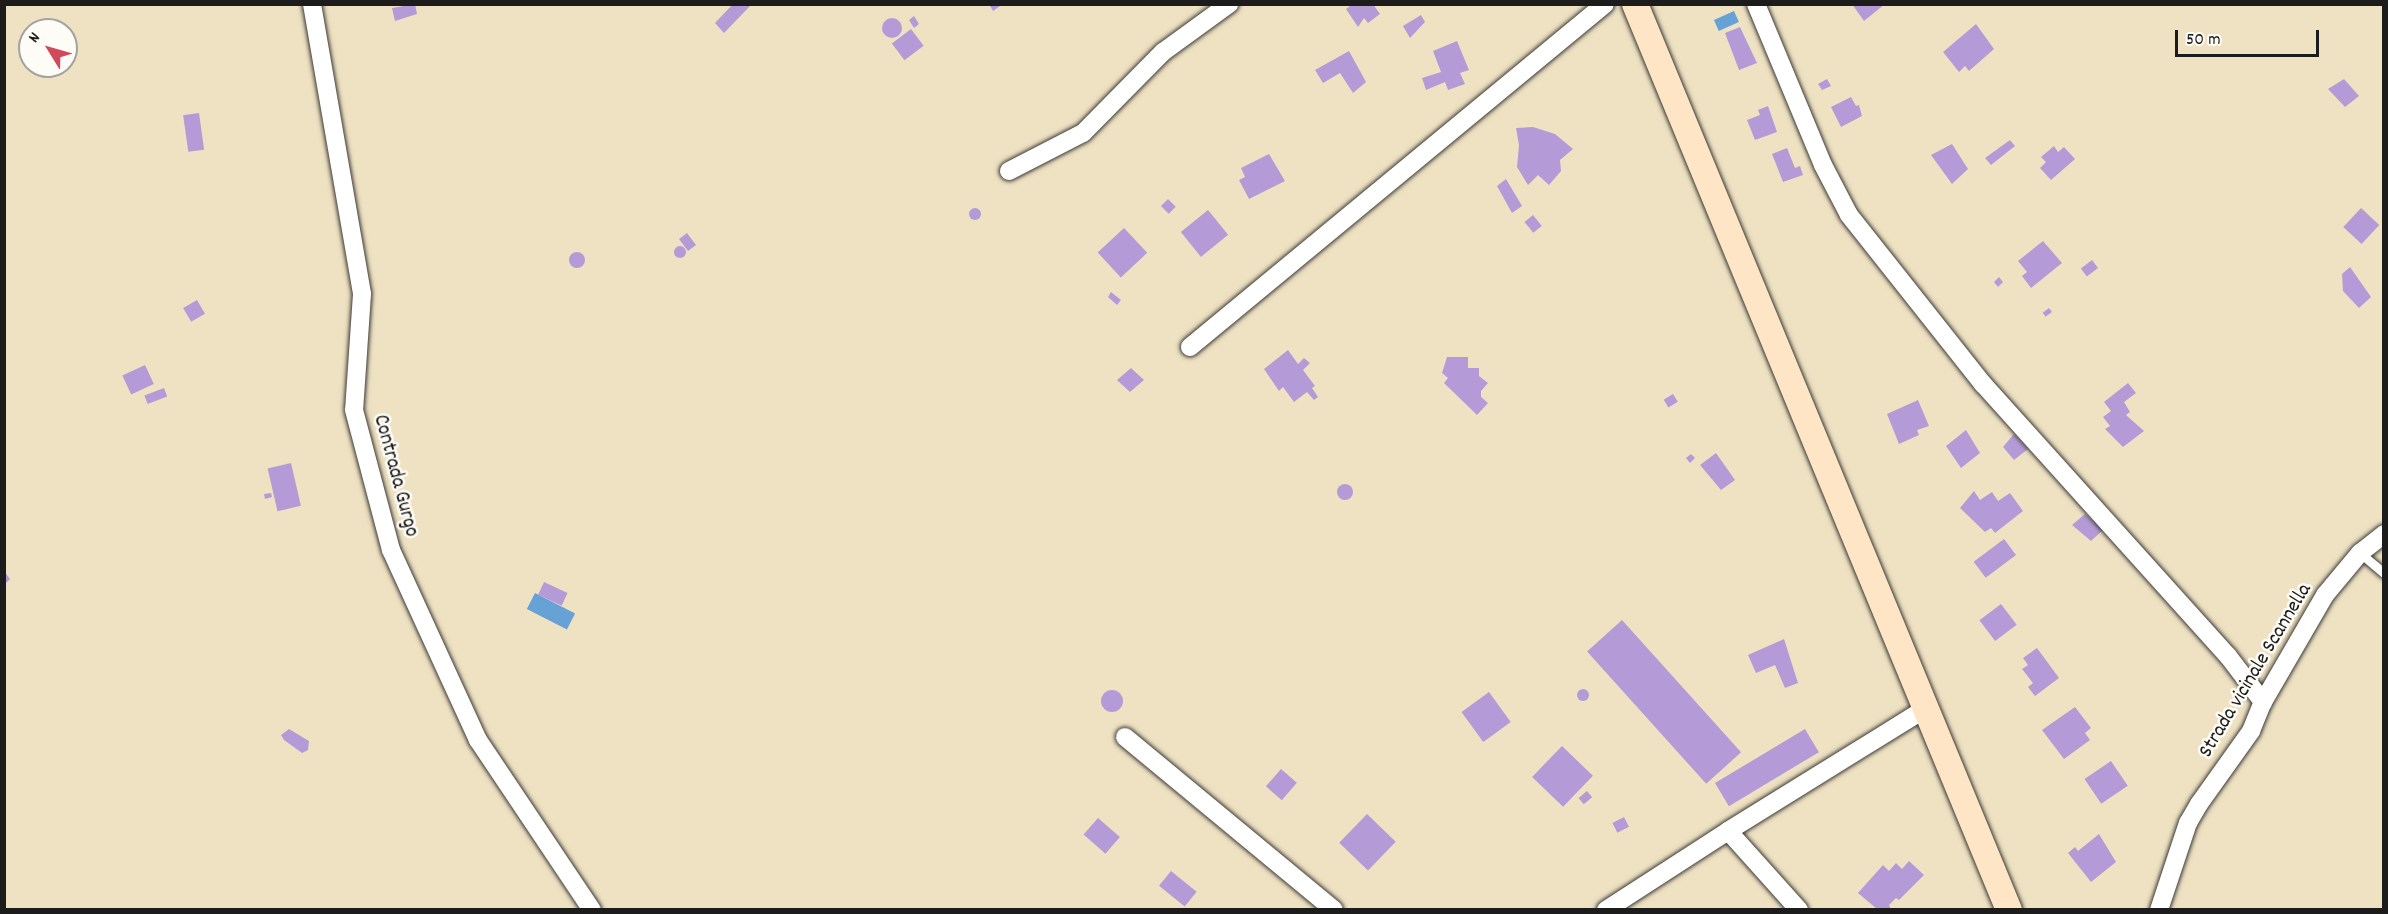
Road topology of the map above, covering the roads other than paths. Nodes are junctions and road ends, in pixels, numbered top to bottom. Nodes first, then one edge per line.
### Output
1 (312, 4) edge
2 (1229, 4) edge
3 (1605, 4) edge
4 (1635, 4) edge
5 (1756, 4) edge
6 (1009, 171) dead end
7 (1190, 347) dead end
8 (2384, 534) edge
9 (2360, 553) junction
10 (2384, 573) edge
11 (2264, 702) junction
12 (1925, 709) junction
13 (1125, 737) dead end
14 (1728, 831) junction
15 (592, 909) edge
16 (1334, 909) edge
17 (1606, 909) edge
18 (1799, 909) edge
19 (2009, 909) edge
20 (2159, 909) edge

1 - 15 street, Contrada Gurgo
2 - 6 street
3 - 7 street
4 - 12 main road
5 - 11 street
8 - 9 street, Strada vicinale Scannella
9 - 10 lane
9 - 11 street, Strada vicinale Scannella
11 - 20 street, Strada vicinale Scannella
12 - 14 street
12 - 19 main road
13 - 16 street
14 - 17 street
14 - 18 street

